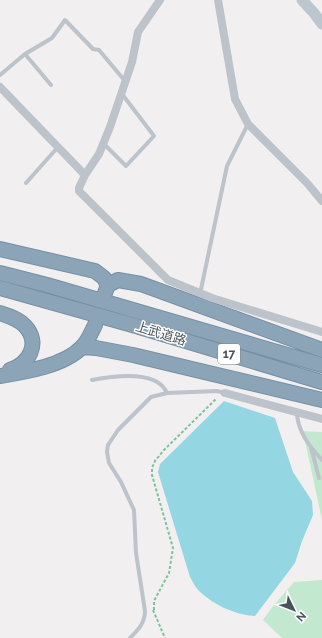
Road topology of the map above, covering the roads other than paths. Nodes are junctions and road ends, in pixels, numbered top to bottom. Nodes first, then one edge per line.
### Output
1 (160, 0) edge
2 (218, 0) edge
3 (307, 3) edge
4 (322, 24) edge
5 (25, 54) junction
6 (0, 75) edge
7 (125, 81) junction
8 (51, 85) dead end
9 (0, 87) edge
10 (122, 94) junction
11 (248, 124) junction
12 (104, 144) junction
13 (58, 147) junction
14 (85, 175) junction
15 (26, 183) dead end
16 (322, 201) edge
17 (0, 249) edge
18 (0, 273) edge
19 (0, 288) edge
20 (200, 294) junction
21 (0, 313) edge
22 (95, 325) dead end
23 (322, 332) edge
24 (82, 347) junction
25 (322, 350) edge
26 (322, 365) edge
27 (0, 375) edge
28 (92, 380) dead end
29 (322, 382) edge
30 (167, 393) junction
31 (225, 393) joint
32 (322, 400) edge
33 (297, 412) junction
34 (322, 419) edge
35 (310, 445) junction
36 (322, 460) edge
37 (319, 478) dead end
38 (130, 638) edge

1 - 7 street
2 - 11 street
3 - 4 street
5 - 6 lane
5 - 7 lane
5 - 8 lane
7 - 10 street
9 - 13 street
10 - 12 street
10 - 12 lane
11 - 16 street
11 - 20 lane
12 - 14 street
13 - 14 street
13 - 15 lane
14 - 20 street
17 - 25 highway
18 - 26 highway, 上武道路 / 17
19 - 29 highway, 上武道路 / 17
20 - 23 street
21 - 27 highway
22 - 24 highway
24 - 27 highway
24 - 32 highway
28 - 30 lane
30 - 31 lane
30 - 38 lane
31 - 33 street
33 - 34 street
33 - 35 lane
35 - 36 lane
35 - 37 lane

